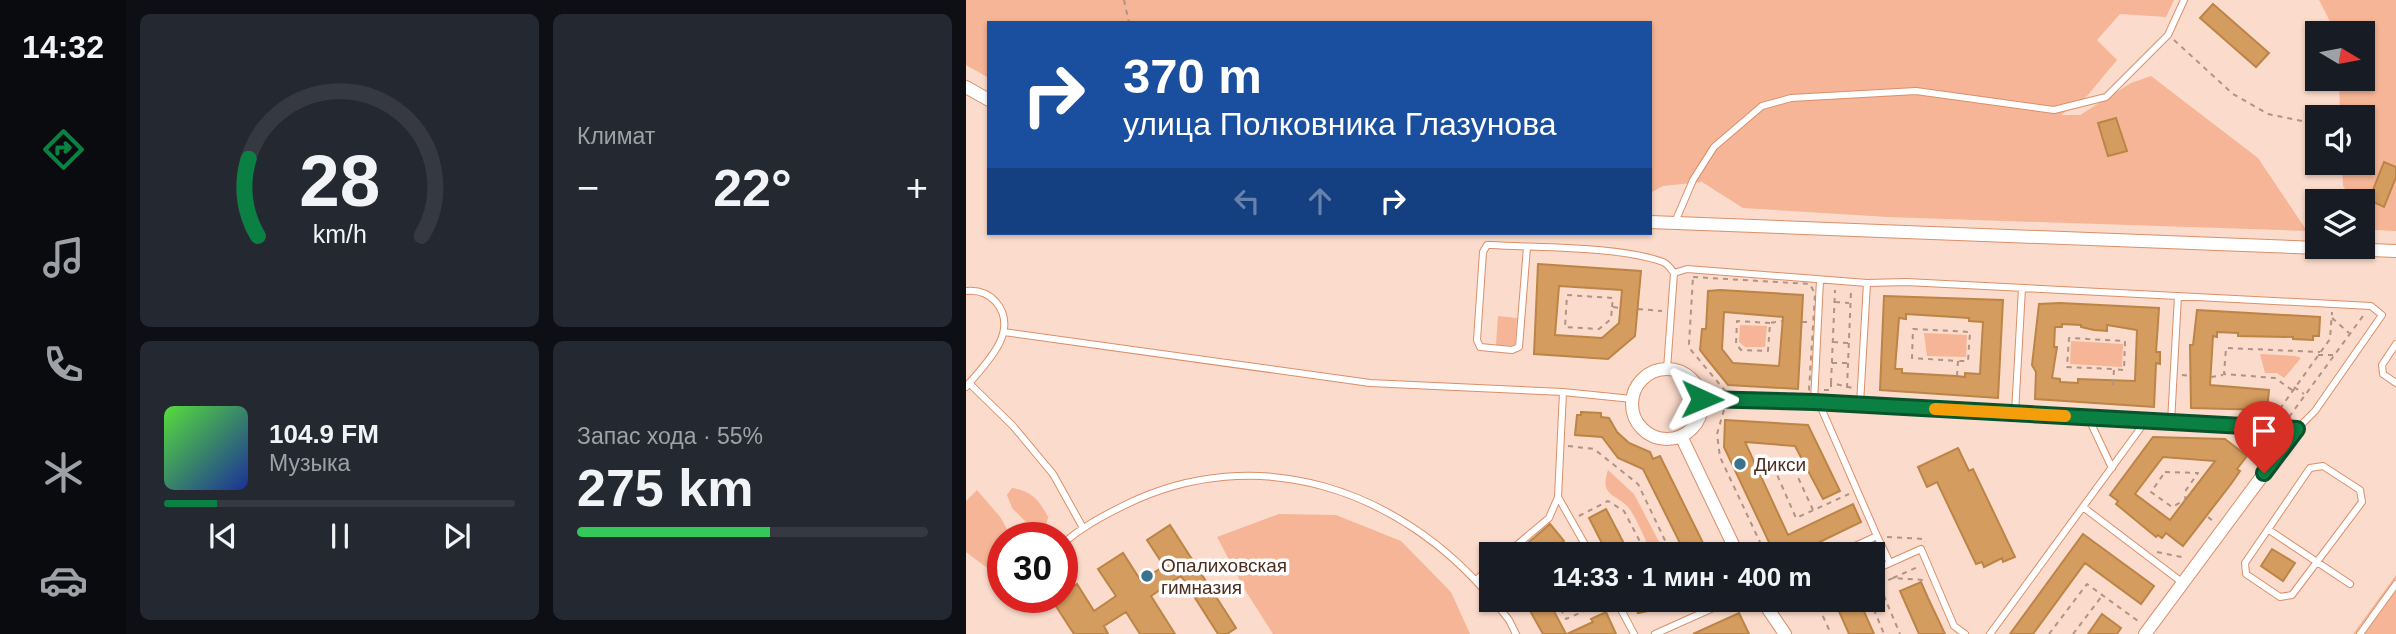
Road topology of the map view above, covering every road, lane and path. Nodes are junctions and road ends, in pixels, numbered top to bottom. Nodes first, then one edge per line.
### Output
1 (1124, 0) edge
2 (2184, 0) edge
3 (1129, 21) edge
4 (2168, 35) junction
5 (966, 87) edge
6 (987, 99) edge
7 (2305, 122) edge
8 (1652, 222) edge
9 (1675, 222) junction
10 (1527, 247) junction
11 (2396, 251) edge
12 (1674, 273) junction
13 (1818, 286) junction
14 (1866, 287) junction
15 (2022, 288) junction
16 (1835, 289) junction
17 (1851, 290) junction
18 (966, 291) edge
19 (2178, 296) junction
20 (1835, 302) junction
21 (1850, 303) junction
22 (1612, 307) junction
23 (1620, 308) dead end
24 (1638, 309) dead end
25 (2332, 311) dead end
26 (1674, 312) junction
27 (2359, 312) dead end
28 (2331, 317) junction
29 (1782, 321) dead end
30 (1802, 322) dead end
31 (1813, 322) junction
32 (1770, 323) junction
33 (1004, 332) junction
34 (2350, 334) junction
35 (1833, 342) junction
36 (1849, 343) junction
37 (2396, 344) edge
38 (2319, 354) junction
39 (2334, 355) junction
40 (1958, 360) junction
41 (1832, 363) junction
42 (1848, 363) junction
43 (1667, 369) junction
44 (2114, 369) junction
45 (2224, 374) junction
46 (2180, 375) dead end
47 (1957, 376) dead end
48 (2192, 376) dead end
49 (2211, 377) dead end
50 (1831, 383) junction
51 (2396, 383) edge
52 (968, 385) edge
53 (2113, 385) dead end
54 (1721, 386) junction
55 (1847, 388) junction
56 (2293, 388) junction
57 (1563, 392) junction
58 (2305, 394) junction
59 (1814, 396) junction
60 (1800, 398) junction
61 (1860, 398) junction
62 (1632, 399) junction
63 (1702, 399) junction
64 (1723, 400) junction
65 (2015, 413) junction
66 (2088, 417) junction
67 (2146, 421) junction
68 (2171, 422) junction
69 (2276, 424) junction
70 (2230, 425) junction
71 (2297, 429) junction
72 (1681, 436) junction
73 (1560, 446) junction
74 (2260, 454) junction
75 (2260, 465) dead end
76 (2112, 468) junction
77 (1853, 492) dead end
78 (1558, 497) junction
79 (2185, 500) joint
80 (2083, 508) junction
81 (1813, 510) junction
82 (2208, 517) dead end
83 (1572, 520) junction
84 (2217, 523) dead end
85 (1082, 526) junction
86 (1078, 530) edge
87 (2269, 530) junction
88 (1881, 537) junction
89 (1520, 542) edge
90 (1584, 542) edge
91 (1640, 542) edge
92 (1666, 542) edge
93 (1732, 542) edge
94 (1760, 542) edge
95 (1868, 542) edge
96 (2153, 552) dead end
97 (2189, 559) dead end
98 (2318, 562) junction
99 (1890, 563) junction
100 (1927, 563) junction
101 (1885, 566) edge
102 (1479, 577) edge
103 (1893, 578) junction
104 (1476, 580) junction
105 (1885, 581) edge
106 (1929, 581) dead end
107 (2183, 583) junction
108 (1479, 584) edge
109 (2350, 584) dead end
110 (2396, 584) edge
111 (2102, 595) junction
112 (1885, 598) edge
113 (1503, 612) edge
114 (1562, 612) edge
115 (1581, 612) edge
116 (1622, 612) edge
117 (1704, 612) edge
118 (1770, 612) edge
119 (1821, 612) edge
120 (1875, 612) edge
121 (2142, 631) edge
122 (1516, 634) edge
123 (1634, 634) edge
124 (1655, 634) edge
125 (1785, 634) edge
126 (1831, 634) edge
127 (1884, 634) edge
128 (1900, 634) edge
129 (1965, 634) edge
130 (1990, 634) edge
131 (2049, 634) edge
132 (2073, 634) edge
133 (2360, 634) edge

1 - 3 path
2 - 4 lane
4 - 7 path
4 - 9 lane
5 - 6 street
8 - 9 street
9 - 11 street
10 - 10 lane
10 - 12 lane
12 - 13 lane
12 - 26 lane
13 - 14 lane
13 - 16 path
13 - 31 path
13 - 54 path
13 - 59 lane
14 - 15 lane
14 - 17 path
14 - 61 lane
15 - 19 lane
15 - 65 lane
16 - 17 path
16 - 20 path
17 - 21 path
18 - 33 lane
19 - 68 lane
19 - 71 lane
20 - 21 path
20 - 35 path
21 - 36 path
22 - 22 path
22 - 23 path
24 - 26 path
25 - 28 path
26 - 43 lane
27 - 34 path
28 - 34 path
28 - 38 path
29 - 32 path
30 - 31 path
31 - 59 path
32 - 32 path
33 - 52 lane
33 - 57 lane
34 - 39 path
35 - 36 path
35 - 41 path
36 - 42 path
37 - 51 lane
38 - 39 path
38 - 45 path
38 - 56 path
39 - 58 path
40 - 40 path
40 - 47 path
41 - 42 path
41 - 50 path
42 - 55 path
43 - 62 street
43 - 63 street
44 - 44 path
44 - 53 path
45 - 49 path
45 - 56 path
46 - 48 path
50 - 55 path
50 - 59 path
52 - 85 lane
54 - 60 path
54 - 64 path
55 - 61 path
56 - 58 path
56 - 69 path
57 - 62 lane
57 - 73 lane
58 - 69 path
59 - 60 street
59 - 60 path
59 - 61 street
59 - 88 lane
60 - 64 street
61 - 65 street
62 - 72 street
63 - 64 street
63 - 72 street
64 - 94 path
65 - 66 street
66 - 67 street
66 - 76 lane
67 - 68 street
67 - 76 lane
68 - 70 street
69 - 70 street
69 - 71 street
69 - 74 path
70 - 74 path
71 - 107 street
72 - 93 street
73 - 78 lane
73 - 92 path
74 - 75 path
76 - 80 lane
77 - 81 path
78 - 83 lane
78 - 89 lane
79 - 79 path
80 - 107 lane
80 - 130 lane
81 - 81 path
82 - 84 path
83 - 90 lane
83 - 91 path
85 - 86 lane
85 - 104 lane
87 - 98 lane
87 - 98 lane
87 - 98 lane
88 - 95 lane
88 - 99 lane
88 - 100 path
96 - 97 path
98 - 109 lane
99 - 100 lane
99 - 101 lane
100 - 103 path
100 - 129 lane
102 - 104 lane
103 - 105 path
103 - 106 path
104 - 108 lane
107 - 121 street
110 - 133 lane
111 - 121 path
111 - 131 path
111 - 132 path
112 - 128 path
113 - 122 lane
114 - 115 path
116 - 123 lane
117 - 124 lane
118 - 125 street
119 - 126 path
120 - 127 path

